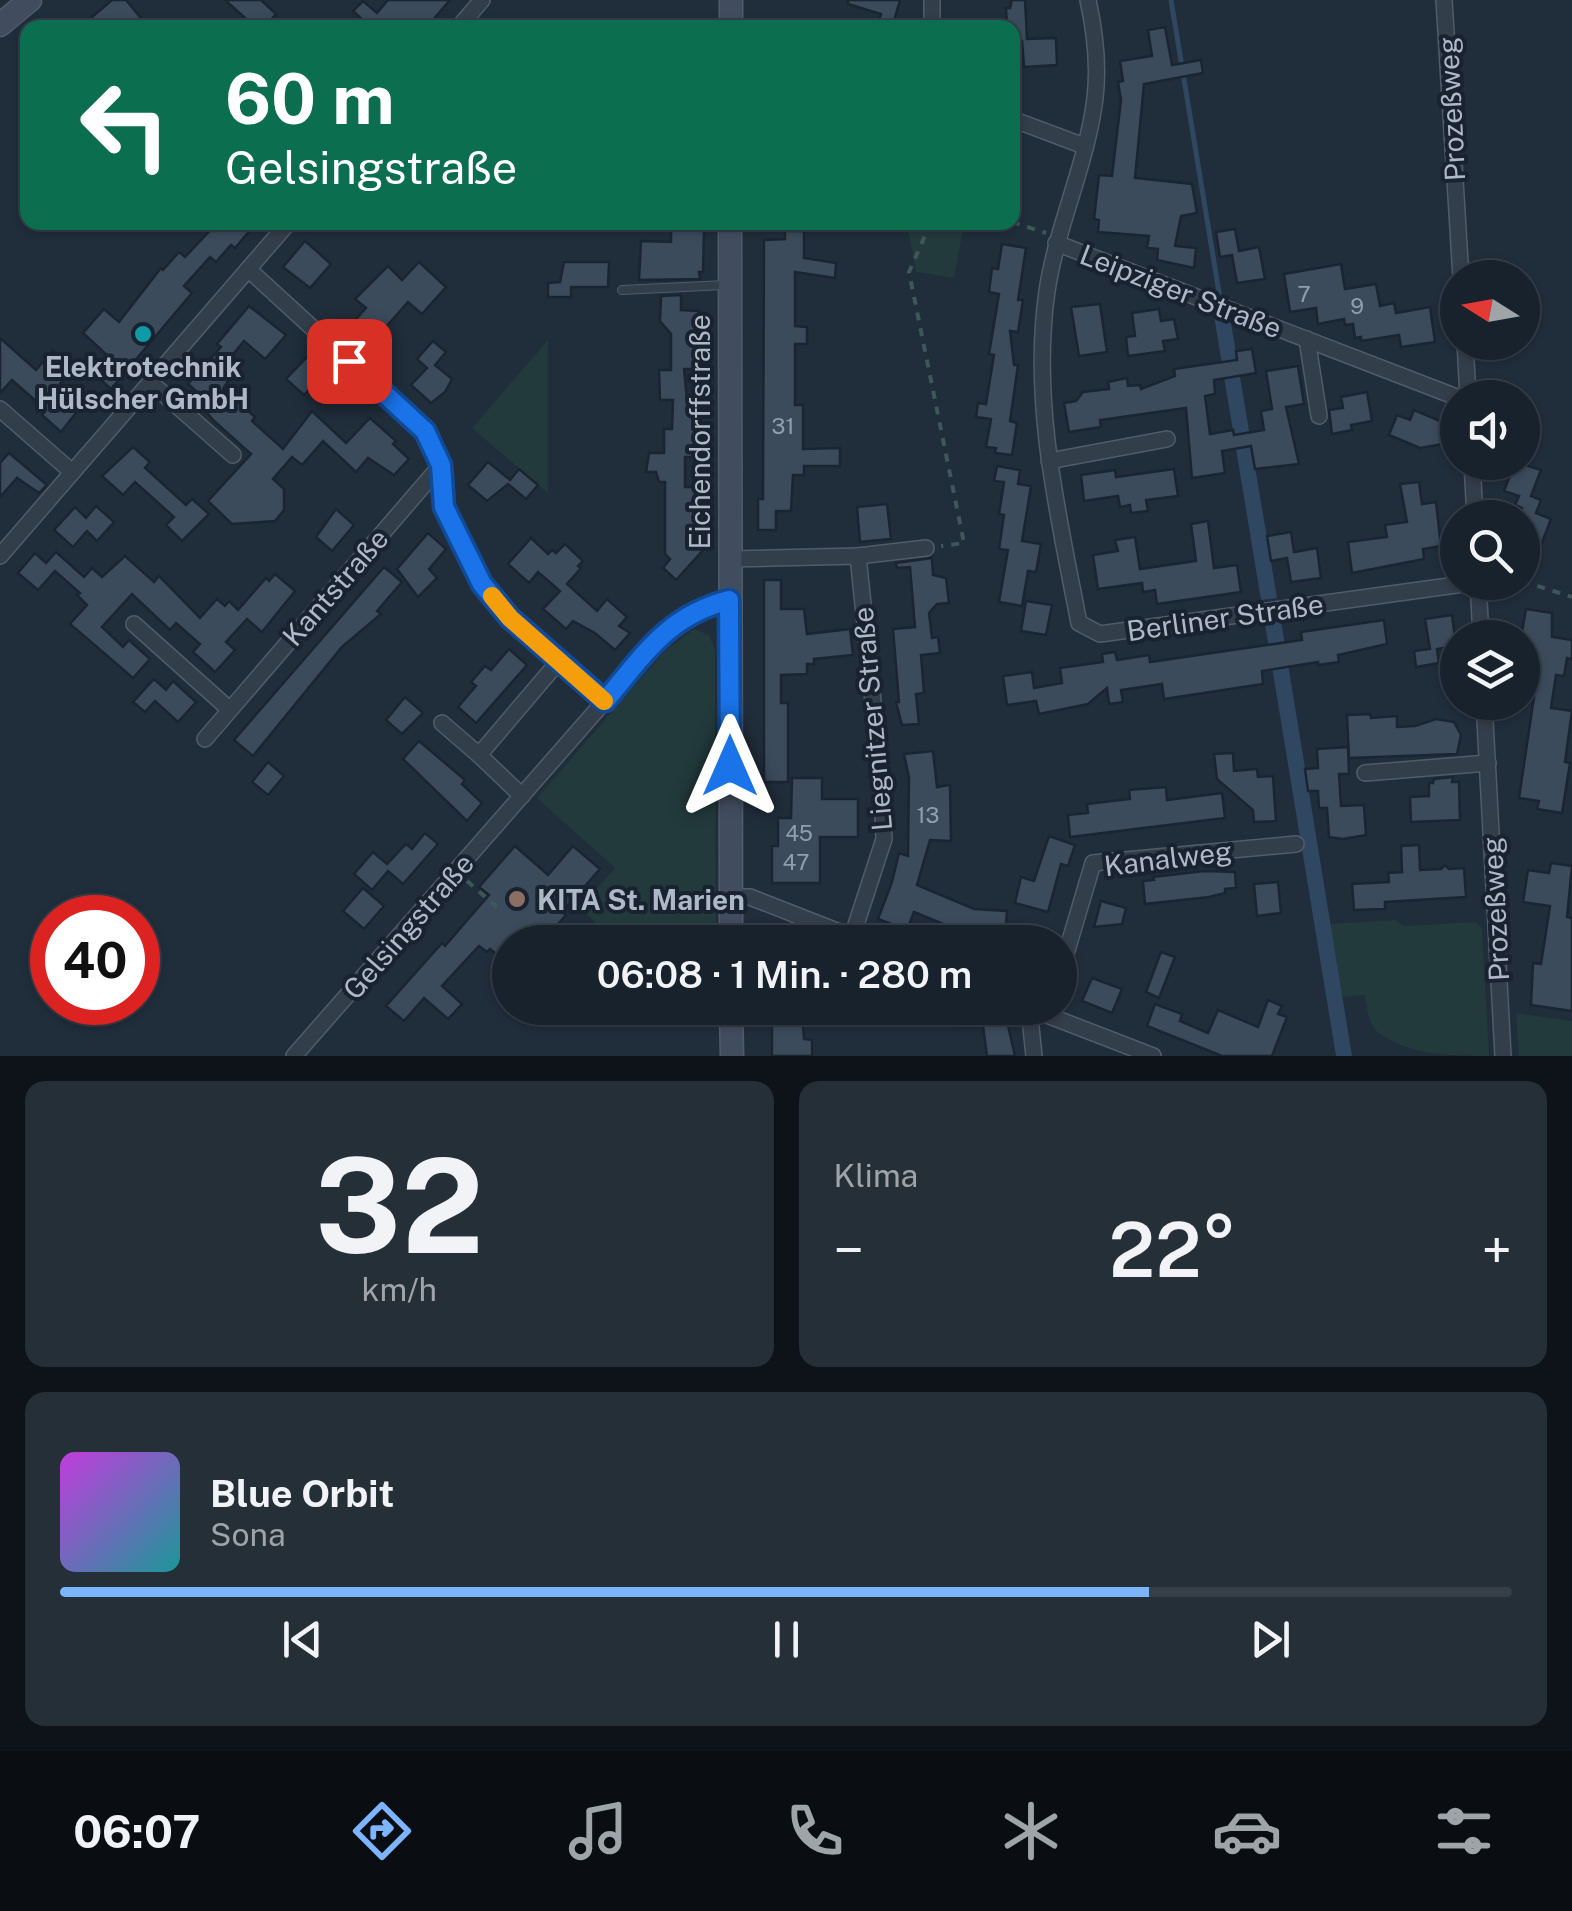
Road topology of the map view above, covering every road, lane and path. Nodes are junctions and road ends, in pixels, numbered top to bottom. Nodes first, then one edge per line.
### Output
1 (30, 0) edge
2 (482, 0) edge
3 (1088, 0) edge
4 (1444, 0) edge
5 (465, 20) edge
6 (0, 24) edge
7 (1020, 121) edge
8 (1084, 146) junction
9 (1020, 225) edge
10 (281, 230) edge
11 (730, 230) edge
12 (927, 230) edge
13 (1057, 240) junction
14 (1460, 260) edge
15 (248, 269) junction
16 (730, 285) junction
17 (622, 290) dead end
18 (1306, 340) junction
19 (150, 382) junction
20 (1440, 391) edge
21 (0, 409) edge
22 (1320, 416) dead end
23 (1167, 440) dead end
24 (234, 454) dead end
25 (1048, 461) junction
26 (441, 465) junction
27 (72, 472) junction
28 (926, 548) joint
29 (0, 556) edge
30 (858, 556) junction
31 (729, 559) junction
32 (1440, 587) edge
33 (1540, 587) edge
34 (1572, 597) edge
35 (729, 600) junction
36 (134, 624) dead end
37 (559, 661) junction
38 (605, 701) junction
39 (228, 709) junction
40 (1485, 720) edge
41 (442, 724) dead end
42 (205, 739) dead end
43 (479, 755) junction
44 (1488, 763) junction
45 (1365, 774) dead end
46 (522, 796) junction
47 (1296, 844) dead end
48 (456, 871) junction
49 (731, 898) junction
50 (498, 907) dead end
51 (731, 925) edge
52 (819, 925) edge
53 (862, 925) edge
54 (1075, 925) edge
55 (1077, 1023) edge
56 (731, 1025) edge
57 (1031, 1025) edge
58 (294, 1056) edge
59 (732, 1056) edge
60 (1034, 1056) edge
61 (1153, 1056) edge
62 (1503, 1056) edge

1 - 6 street
2 - 5 street
3 - 8 street, Berliner Straße
4 - 14 street, Prozeßweg
7 - 8 street
8 - 13 street, Berliner Straße
9 - 13 path
10 - 15 street
11 - 16 street, Eichendorffstraße
12 - 28 path
13 - 18 street, Leipziger Straße
13 - 25 street, Berliner Straße
15 - 19 street
15 - 26 street
16 - 17 lane
16 - 31 street, Eichendorffstraße
18 - 20 street, Leipziger Straße
18 - 22 street, Leipziger Straße
19 - 24 street
19 - 27 street
21 - 27 street
23 - 25 street
25 - 32 street, Berliner Straße
26 - 37 street
26 - 39 street, Kantstraße
27 - 29 street
28 - 30 street
30 - 31 street
30 - 53 street, Liegnitzer Straße
31 - 35 street, Eichendorffstraße
33 - 34 path
35 - 38 street, Gelsingstraße
35 - 49 street, Eichendorffstraße
36 - 39 street
37 - 38 street
37 - 43 street
38 - 46 street, Gelsingstraße
39 - 42 street, Kantstraße
40 - 44 street, Prozeßweg
41 - 43 street
43 - 46 street
44 - 45 street
44 - 62 street, Prozeßweg
46 - 48 street, Gelsingstraße
47 - 54 street, Kanalweg
48 - 50 path
48 - 58 street, Gelsingstraße
49 - 51 street, Eichendorffstraße
49 - 52 street
55 - 61 street
56 - 59 street
57 - 60 street

